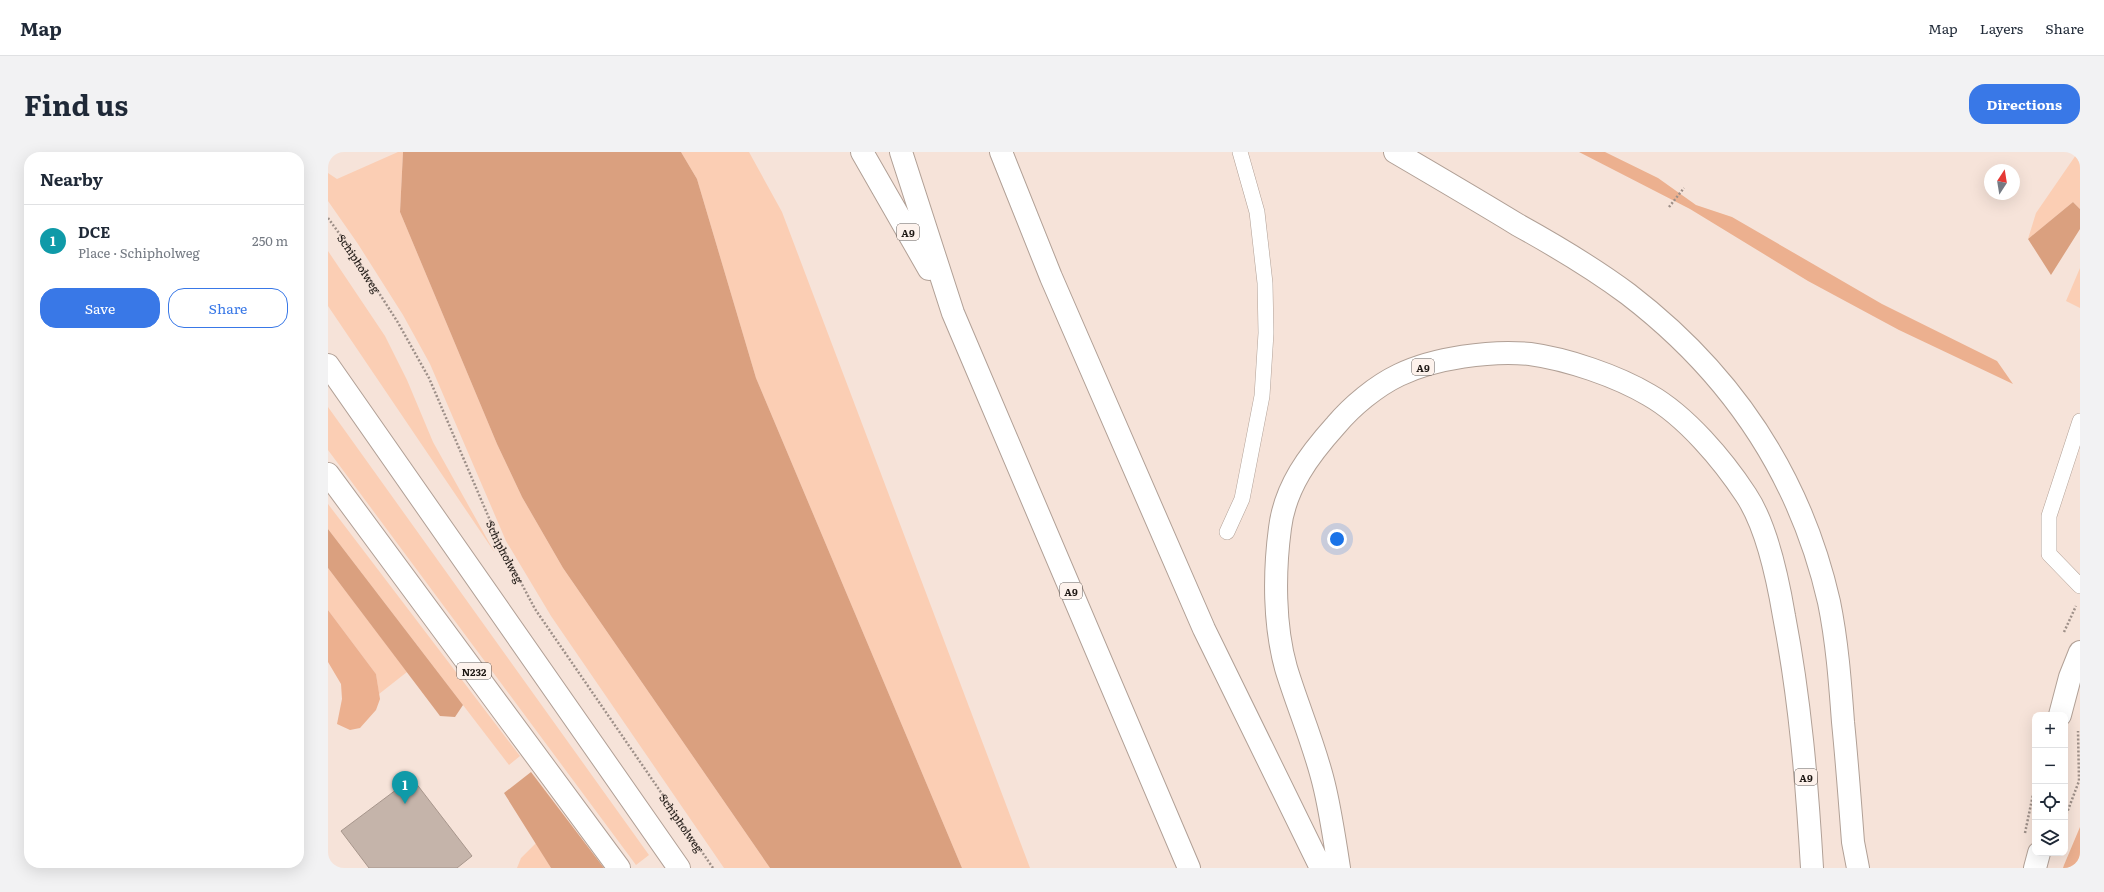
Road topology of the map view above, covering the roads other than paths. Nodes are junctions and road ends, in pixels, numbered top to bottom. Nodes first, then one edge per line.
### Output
1 (862, 152) edge
2 (901, 152) edge
3 (1001, 152) edge
4 (1240, 152) edge
5 (1395, 152) edge
6 (953, 313) junction
7 (328, 365) edge
8 (2080, 421) edge
9 (328, 474) edge
10 (1227, 532) dead end
11 (2080, 586) edge
12 (2080, 652) edge
13 (2061, 712) edge
14 (2033, 856) edge
15 (620, 868) edge
16 (679, 868) edge
17 (1189, 868) edge
18 (1321, 868) edge
19 (1339, 868) edge
20 (1812, 868) edge
21 (1858, 868) edge
22 (2035, 868) edge

1 - 6 main road, A9
2 - 6 main road, A9
3 - 18 main road
4 - 10 lane
5 - 21 main road
6 - 17 main road, A9
7 - 16 main road
8 - 11 lane
9 - 15 main road, N232
12 - 13 main road
14 - 22 main road
19 - 20 main road, A9

